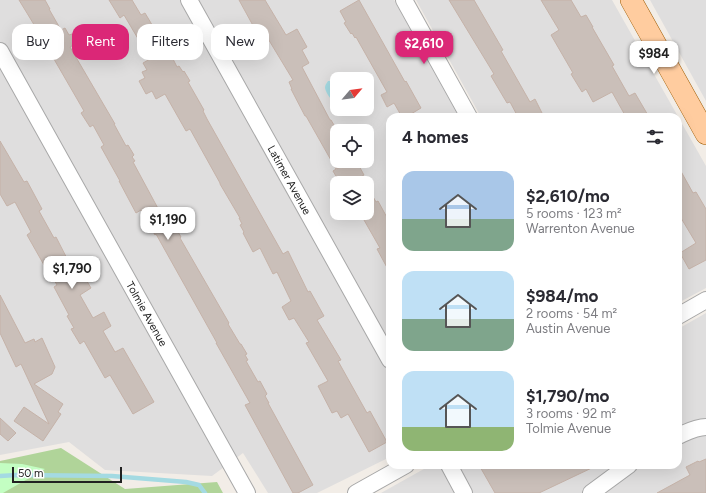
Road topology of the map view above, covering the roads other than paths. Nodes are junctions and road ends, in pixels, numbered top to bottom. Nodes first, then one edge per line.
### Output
1 (189, 0) edge
2 (404, 0) edge
3 (631, 0) edge
4 (0, 51) edge
5 (467, 113) edge
6 (706, 134) edge
7 (706, 300) edge
8 (682, 314) edge
9 (386, 353) edge
10 (706, 427) edge
11 (682, 434) edge
12 (399, 469) edge
13 (450, 469) edge
14 (624, 469) edge
15 (247, 493) edge
16 (356, 493) edge
17 (464, 493) edge
18 (591, 493) edge

1 - 9 street, Latimer Avenue
2 - 5 street
3 - 6 main road
4 - 15 street, Tolmie Avenue
7 - 8 street
10 - 11 street
12 - 16 street
13 - 17 street
14 - 18 street

